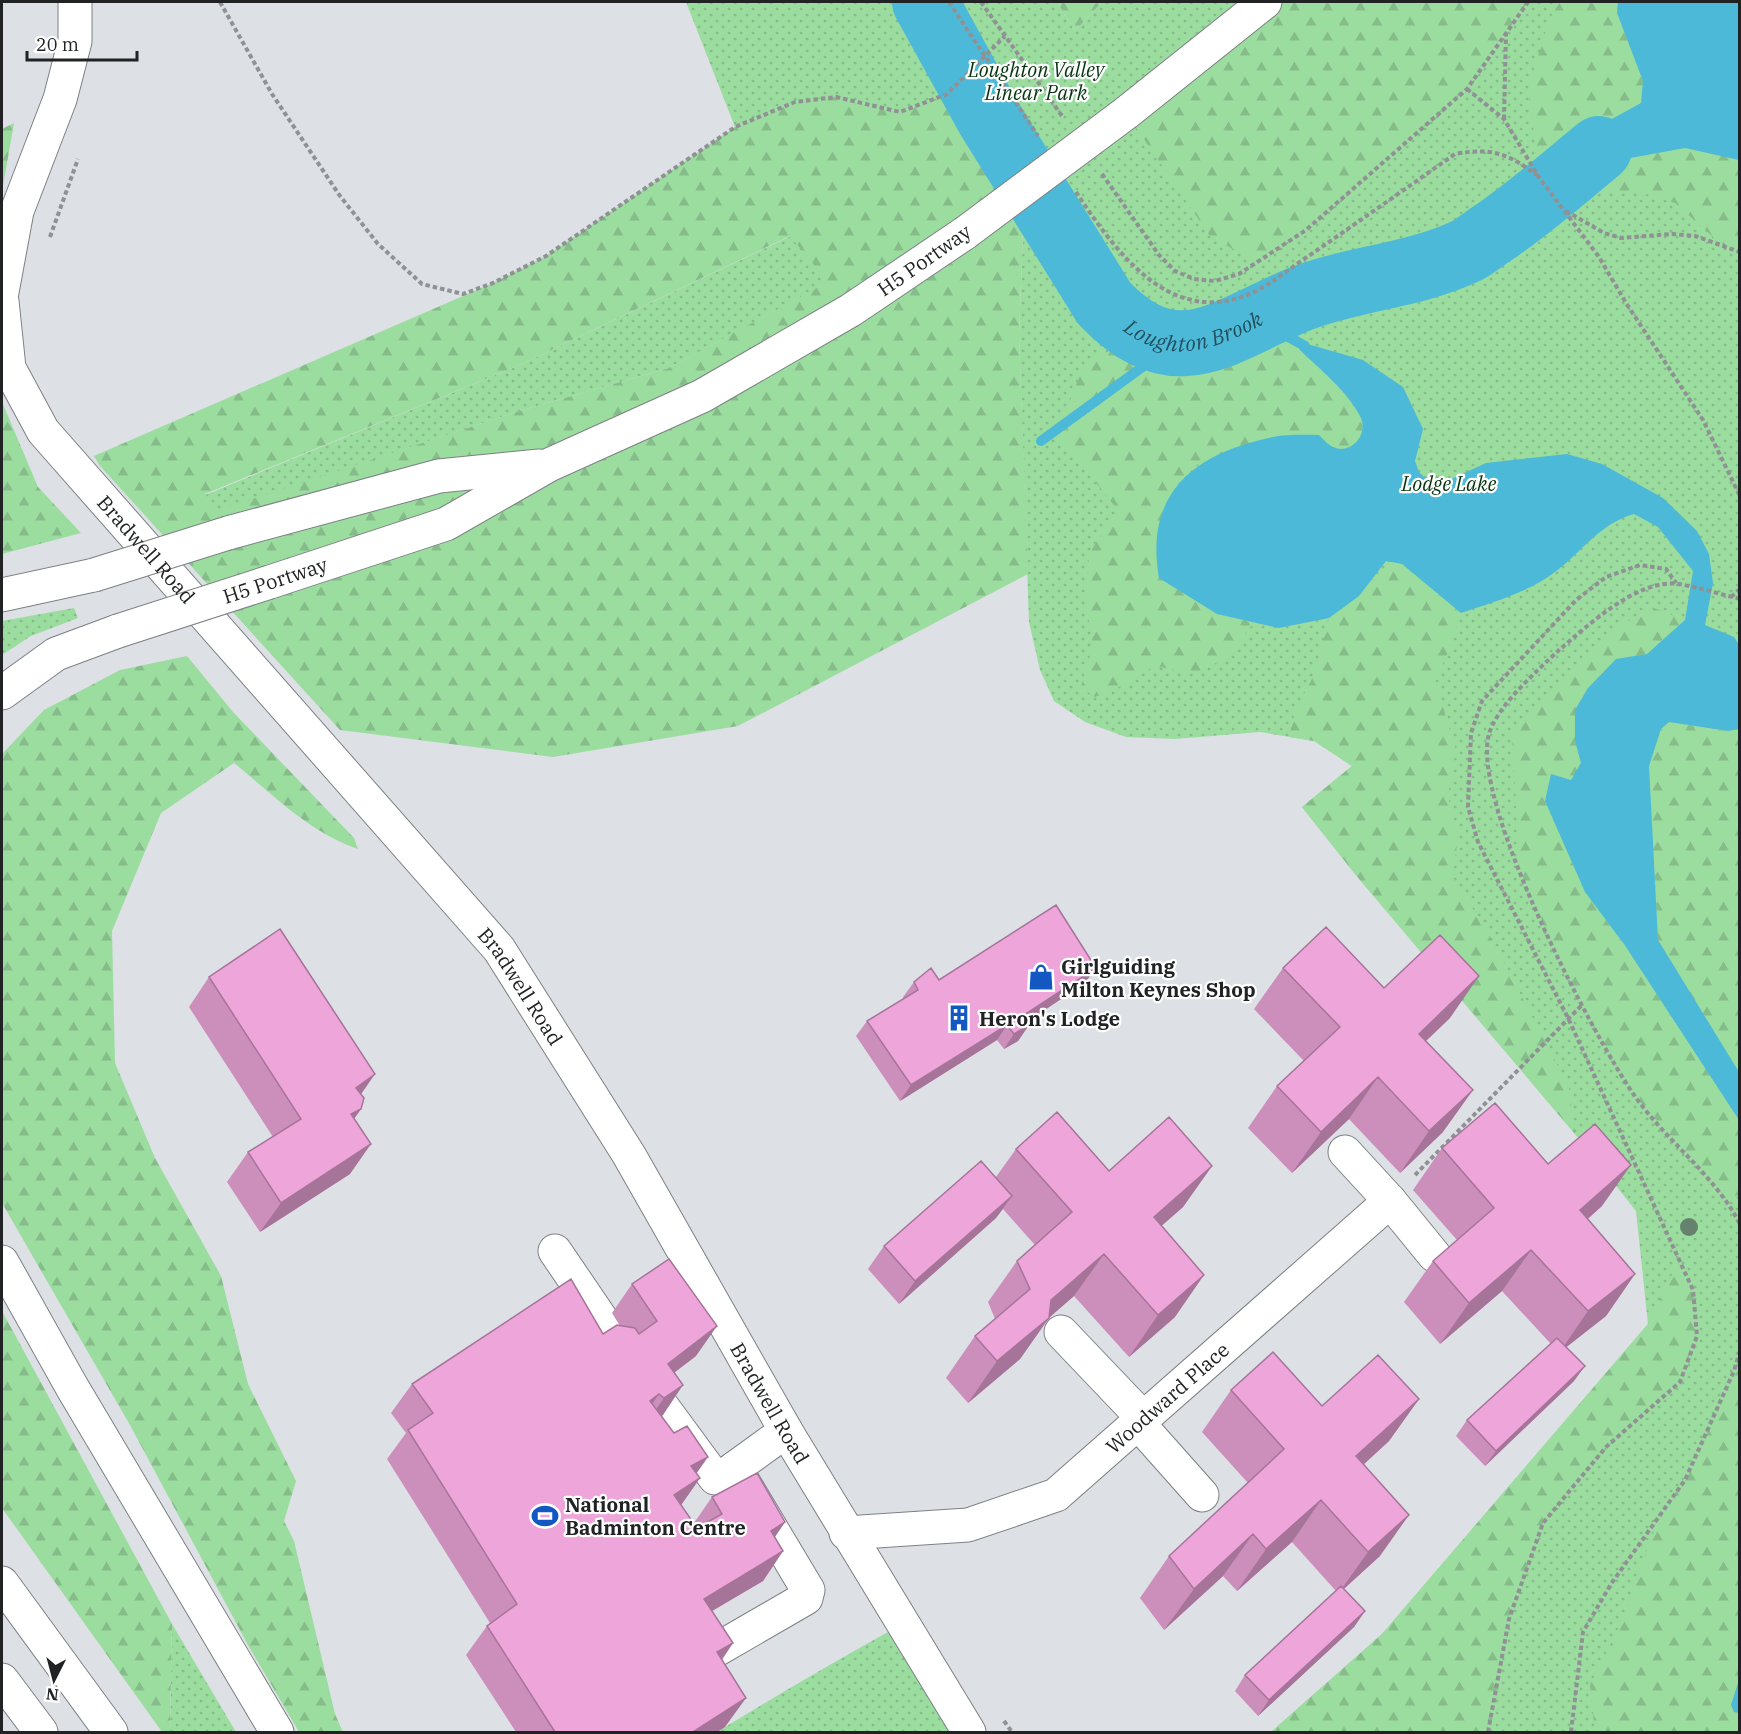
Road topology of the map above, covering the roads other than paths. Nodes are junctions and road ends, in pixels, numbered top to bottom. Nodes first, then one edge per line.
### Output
1 (75, 2) edge
2 (1265, 2) edge
3 (2, 292) edge
4 (2, 301) edge
5 (549, 465) junction
6 (2, 595) edge
7 (2, 693) edge
8 (1345, 1152) edge
9 (1390, 1201) junction
10 (555, 1251) dead end
11 (1434, 1255) dead end
12 (2, 1262) edge
13 (1061, 1332) edge
14 (627, 1357) edge
15 (651, 1390) edge
16 (1141, 1420) junction
17 (786, 1431) junction
18 (735, 1468) junction
19 (1202, 1495) dead end
20 (846, 1533) junction
21 (2, 1583) edge
22 (711, 1653) edge
23 (2, 1680) edge
24 (41, 1732) edge
25 (111, 1732) edge
26 (277, 1732) edge
27 (969, 1732) edge

1 - 3 main road
2 - 5 main road, H5 Portway, bridge
4 - 17 main road, Bradwell Road
5 - 6 main road, H5 Portway, bridge
5 - 7 main road, H5 Portway, bridge
8 - 9 main road
9 - 11 main road
9 - 16 main road, Woodward Place
10 - 14 main road
12 - 26 main road
13 - 16 main road
15 - 18 main road
16 - 19 main road
16 - 20 main road, Woodward Place
17 - 18 main road
17 - 20 main road, Bradwell Road
18 - 22 main road
20 - 27 main road, Bradwell Road
21 - 25 main road
23 - 24 main road

